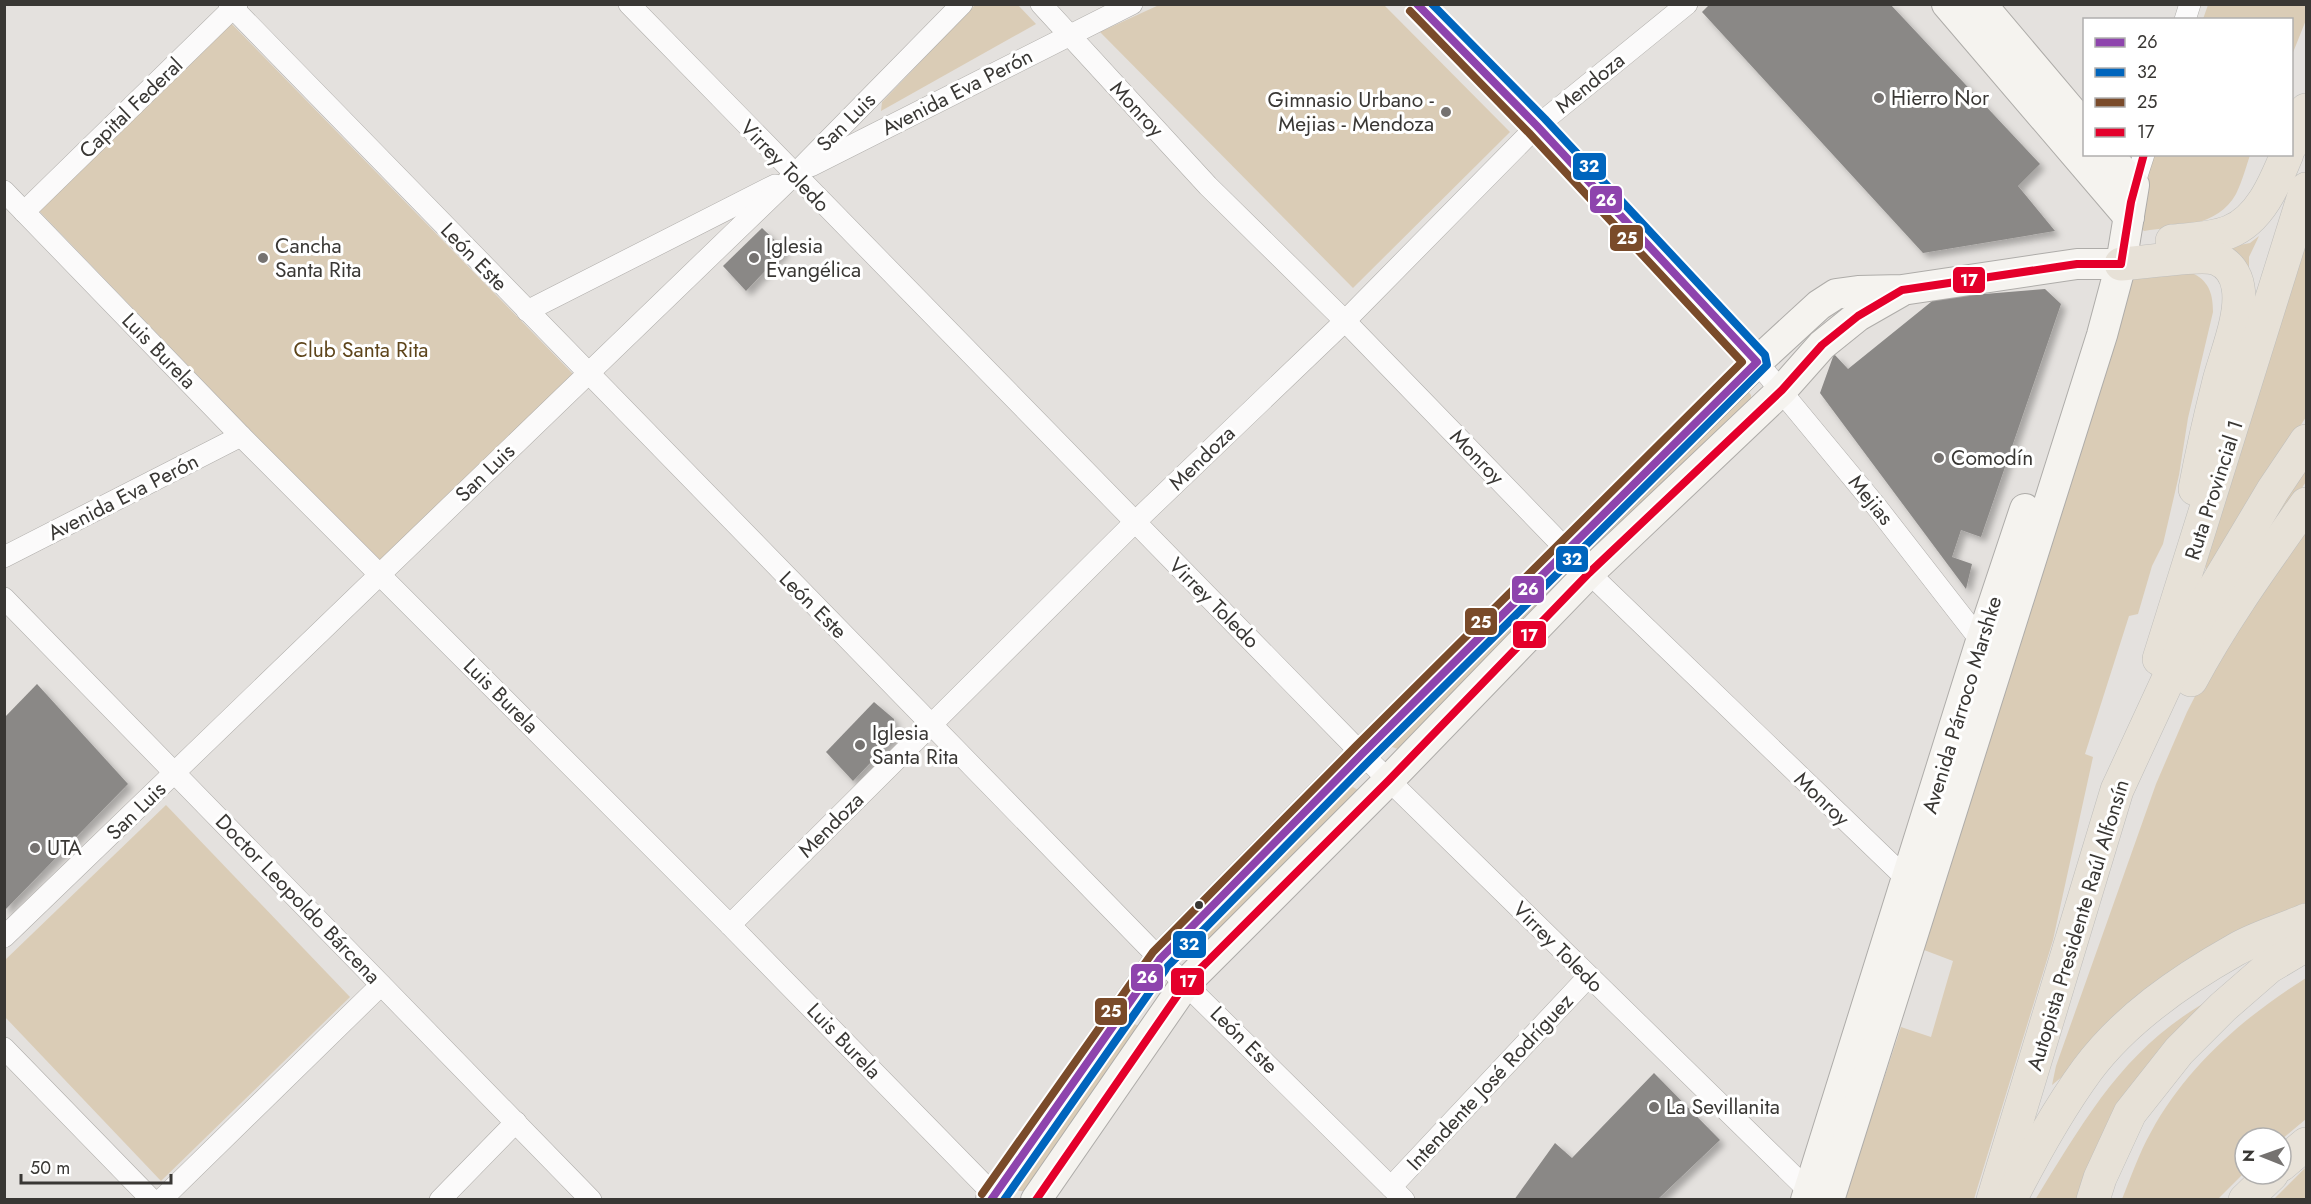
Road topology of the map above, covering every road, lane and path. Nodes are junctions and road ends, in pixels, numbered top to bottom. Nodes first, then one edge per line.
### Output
1 (629, 4) edge
2 (962, 4) edge
3 (1041, 4) edge
4 (1132, 4) edge
5 (1417, 4) edge
6 (1687, 4) edge
7 (1947, 4) edge
8 (1982, 4) edge
9 (233, 6) edge
10 (1069, 35) junction
11 (2307, 110) edge
12 (2083, 124) edge
13 (1537, 126) junction
14 (2293, 142) edge
15 (2110, 156) edge
16 (2143, 156) edge
17 (2286, 156) edge
18 (794, 175) junction
19 (2134, 185) junction
20 (2307, 189) edge
21 (4, 191) edge
22 (24, 212) junction
23 (2111, 250) junction
24 (1902, 290) junction
25 (527, 311) junction
26 (1344, 321) junction
27 (1757, 362) junction
28 (588, 374) junction
29 (1782, 390) junction
30 (241, 436) junction
31 (2307, 441) edge
32 (2307, 504) edge
33 (1134, 523) junction
34 (1567, 550) junction
35 (4, 557) edge
36 (2188, 571) junction
37 (1589, 573) junction
38 (380, 575) junction
39 (4, 598) edge
40 (1982, 641) junction
41 (932, 724) junction
42 (1362, 754) junction
43 (175, 772) junction
44 (1389, 780) junction
45 (2117, 790) junction
46 (1917, 888) junction
47 (2307, 920) edge
48 (730, 925) junction
49 (4, 937) edge
50 (2307, 945) edge
51 (1160, 959) junction
52 (1588, 977) junction
53 (1186, 983) junction
54 (381, 985) junction
55 (2039, 1047) junction
56 (4, 1048) edge
57 (516, 1122) junction
58 (2307, 1144) edge
59 (2293, 1156) edge
60 (2260, 1186) edge
61 (1398, 1193) edge
62 (1815, 1197) edge
63 (995, 1198) edge
64 (152, 1200) edge
65 (161, 1200) edge
66 (440, 1200) edge
67 (591, 1200) edge
68 (1036, 1200) edge
69 (1993, 1200) edge
70 (2010, 1200) edge
71 (2093, 1200) edge
72 (2245, 1200) edge

1 - 18 street, Virrey Toledo
2 - 18 street, San Luis
3 - 10 street, Monroy
4 - 10 street, Avenida Eva Perón
5 - 13 street, Mejias
6 - 13 street, Mendoza
7 - 23 street
8 - 12 street
9 - 22 street, Capital Federal
9 - 25 street, León Este
10 - 18 street, Avenida Eva Perón
10 - 26 street, Monroy
11 - 14 highway
13 - 26 street, Mendoza
13 - 27 street, Mejias
15 - 19 street
16 - 19 street, Avenida Párroco Marshke
17 - 23 highway
18 - 25 street, Avenida Eva Perón
18 - 28 street, San Luis
18 - 33 street, Virrey Toledo
19 - 23 street, Avenida Párroco Marshke
20 - 36 highway, Ruta Provincial 1
21 - 22 street, Luis Burela
22 - 30 street, Luis Burela
23 - 24 street
23 - 36 highway
23 - 40 street, Avenida Párroco Marshke
23 - 46 street, Avenida Párroco Marshke
24 - 27 street
24 - 29 street
25 - 28 street, León Este
26 - 33 street, Mendoza
26 - 34 street, Monroy
27 - 29 street, Mejias
27 - 34 street
28 - 38 street, San Luis
28 - 41 street, León Este
29 - 37 street
29 - 40 street, Mejias
30 - 35 street, Avenida Eva Perón
30 - 38 street, Luis Burela
31 - 45 highway, Autopista Presidente Raúl Alfonsín
32 - 55 highway
33 - 41 street, Mendoza
33 - 42 street, Virrey Toledo
34 - 37 street, Monroy
34 - 42 street
36 - 45 highway, Ruta Provincial 1
37 - 44 street
37 - 46 street, Monroy
38 - 43 street, San Luis
38 - 48 street, Luis Burela
39 - 43 street, Doctor Leopoldo Bárcena
40 - 46 street, Avenida Párroco Marshke
41 - 48 street, Mendoza
41 - 51 street, León Este
42 - 44 street, Virrey Toledo
42 - 51 street
43 - 49 street, San Luis
43 - 54 street, Doctor Leopoldo Bárcena
44 - 52 street, Virrey Toledo
44 - 53 street
45 - 55 highway, Autopista Presidente Raúl Alfonsín
46 - 62 street, Avenida Párroco Marshke
47 - 70 highway
48 - 63 street, Luis Burela
50 - 71 highway
51 - 53 street, León Este
51 - 63 street
52 - 61 street, Intendente José Rodríguez
52 - 62 street, Virrey Toledo
53 - 61 street, León Este
53 - 68 street
54 - 57 street, Doctor Leopoldo Bárcena
54 - 65 street
55 - 69 highway, Autopista Presidente Raúl Alfonsín
56 - 64 street
57 - 66 street
57 - 67 street, Doctor Leopoldo Bárcena
58 - 59 highway
60 - 72 highway

